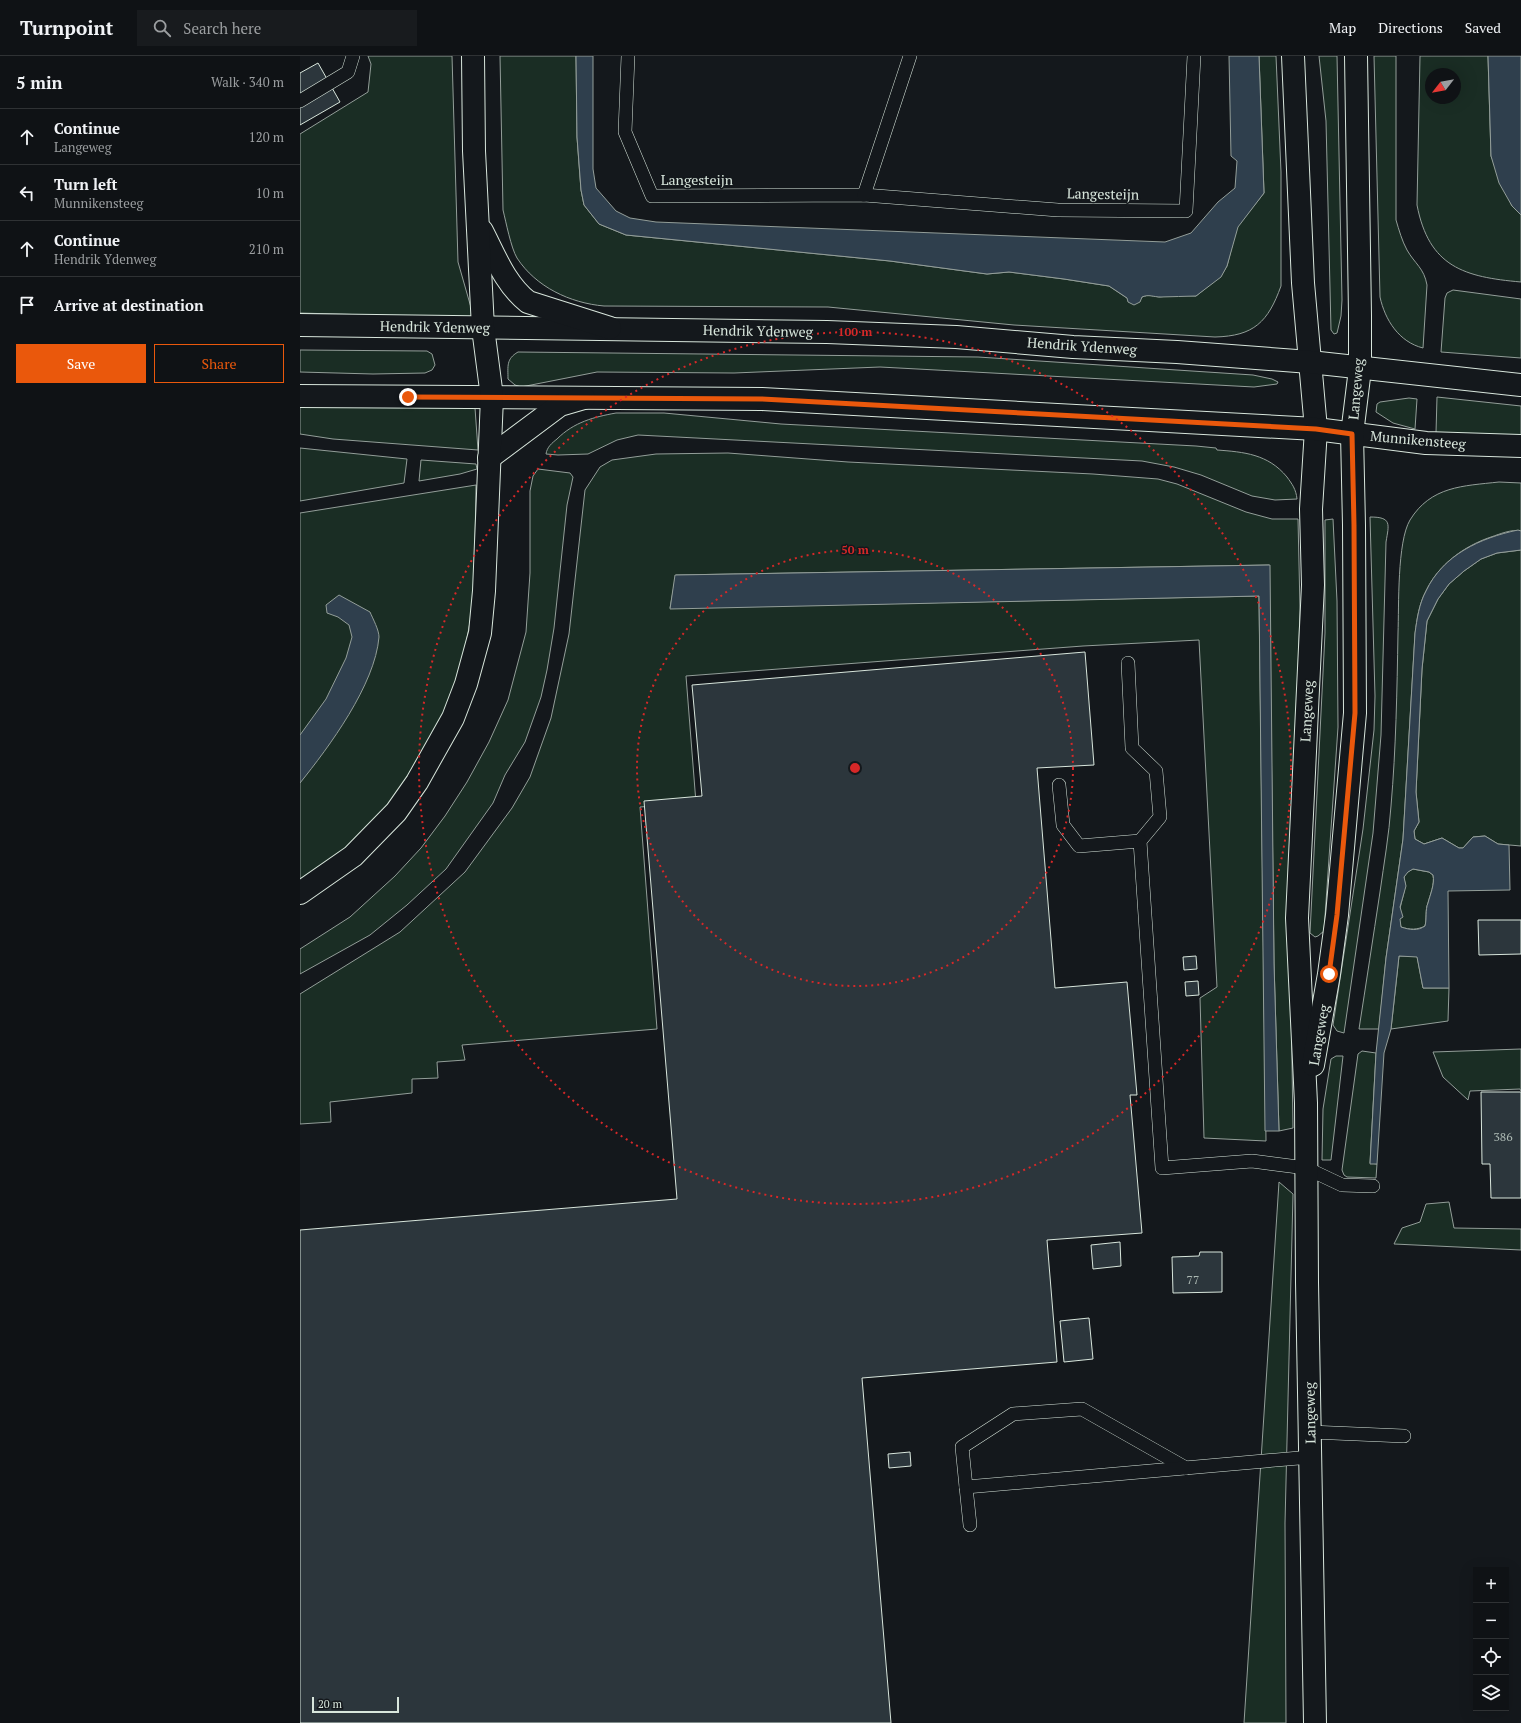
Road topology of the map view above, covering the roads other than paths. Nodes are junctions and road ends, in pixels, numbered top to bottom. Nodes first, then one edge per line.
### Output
1 (353, 56) edge
2 (473, 56) edge
3 (628, 56) edge
4 (910, 56) edge
5 (1194, 56) edge
6 (1293, 56) edge
7 (1356, 56) edge
8 (300, 101) edge
9 (864, 195) junction
10 (478, 223) junction
11 (300, 325) edge
12 (483, 328) junction
13 (610, 328) junction
14 (1310, 362) junction
15 (1360, 369) junction
16 (1521, 385) edge
17 (300, 396) edge
18 (492, 397) junction
19 (584, 398) junction
20 (1316, 429) junction
21 (1352, 434) junction
22 (1521, 446) edge
23 (490, 458) junction
24 (1128, 663) dead end
25 (1059, 785) dead end
26 (1140, 841) junction
27 (300, 893) edge
28 (1306, 1103) junction
29 (1306, 1168) junction
30 (1373, 1186) dead end
31 (1310, 1432) junction
32 (1404, 1436) dead end
33 (1311, 1457) junction
34 (1186, 1468) junction
35 (966, 1487) junction
36 (970, 1525) dead end
37 (1315, 1723) edge

1 - 8 lane
2 - 10 main road
3 - 9 lane, Langesteijn
4 - 9 lane
5 - 9 lane, Langesteijn
6 - 14 main road, Langeweg
7 - 15 main road, Langeweg
10 - 12 main road
10 - 13 main road
11 - 12 main road, Hendrik Ydenweg
12 - 13 main road, Hendrik Ydenweg
12 - 18 main road
13 - 14 main road, Hendrik Ydenweg
14 - 15 main road, Hendrik Ydenweg
14 - 20 main road, Langeweg
15 - 16 main road
15 - 21 main road, Langeweg
17 - 18 main road
18 - 19 main road
18 - 23 main road
19 - 20 main road
19 - 23 main road
20 - 21 main road, Munnikensteeg
20 - 28 main road, Langeweg
21 - 22 main road, Munnikensteeg
21 - 28 main road, Langeweg
23 - 27 main road
24 - 26 lane
25 - 26 lane
26 - 29 lane
28 - 29 main road, Langeweg
29 - 30 lane
29 - 31 main road, Langeweg
31 - 32 lane
31 - 33 main road, Langeweg
33 - 34 lane
33 - 37 main road, Langeweg
34 - 35 lane
34 - 35 lane
35 - 36 lane

